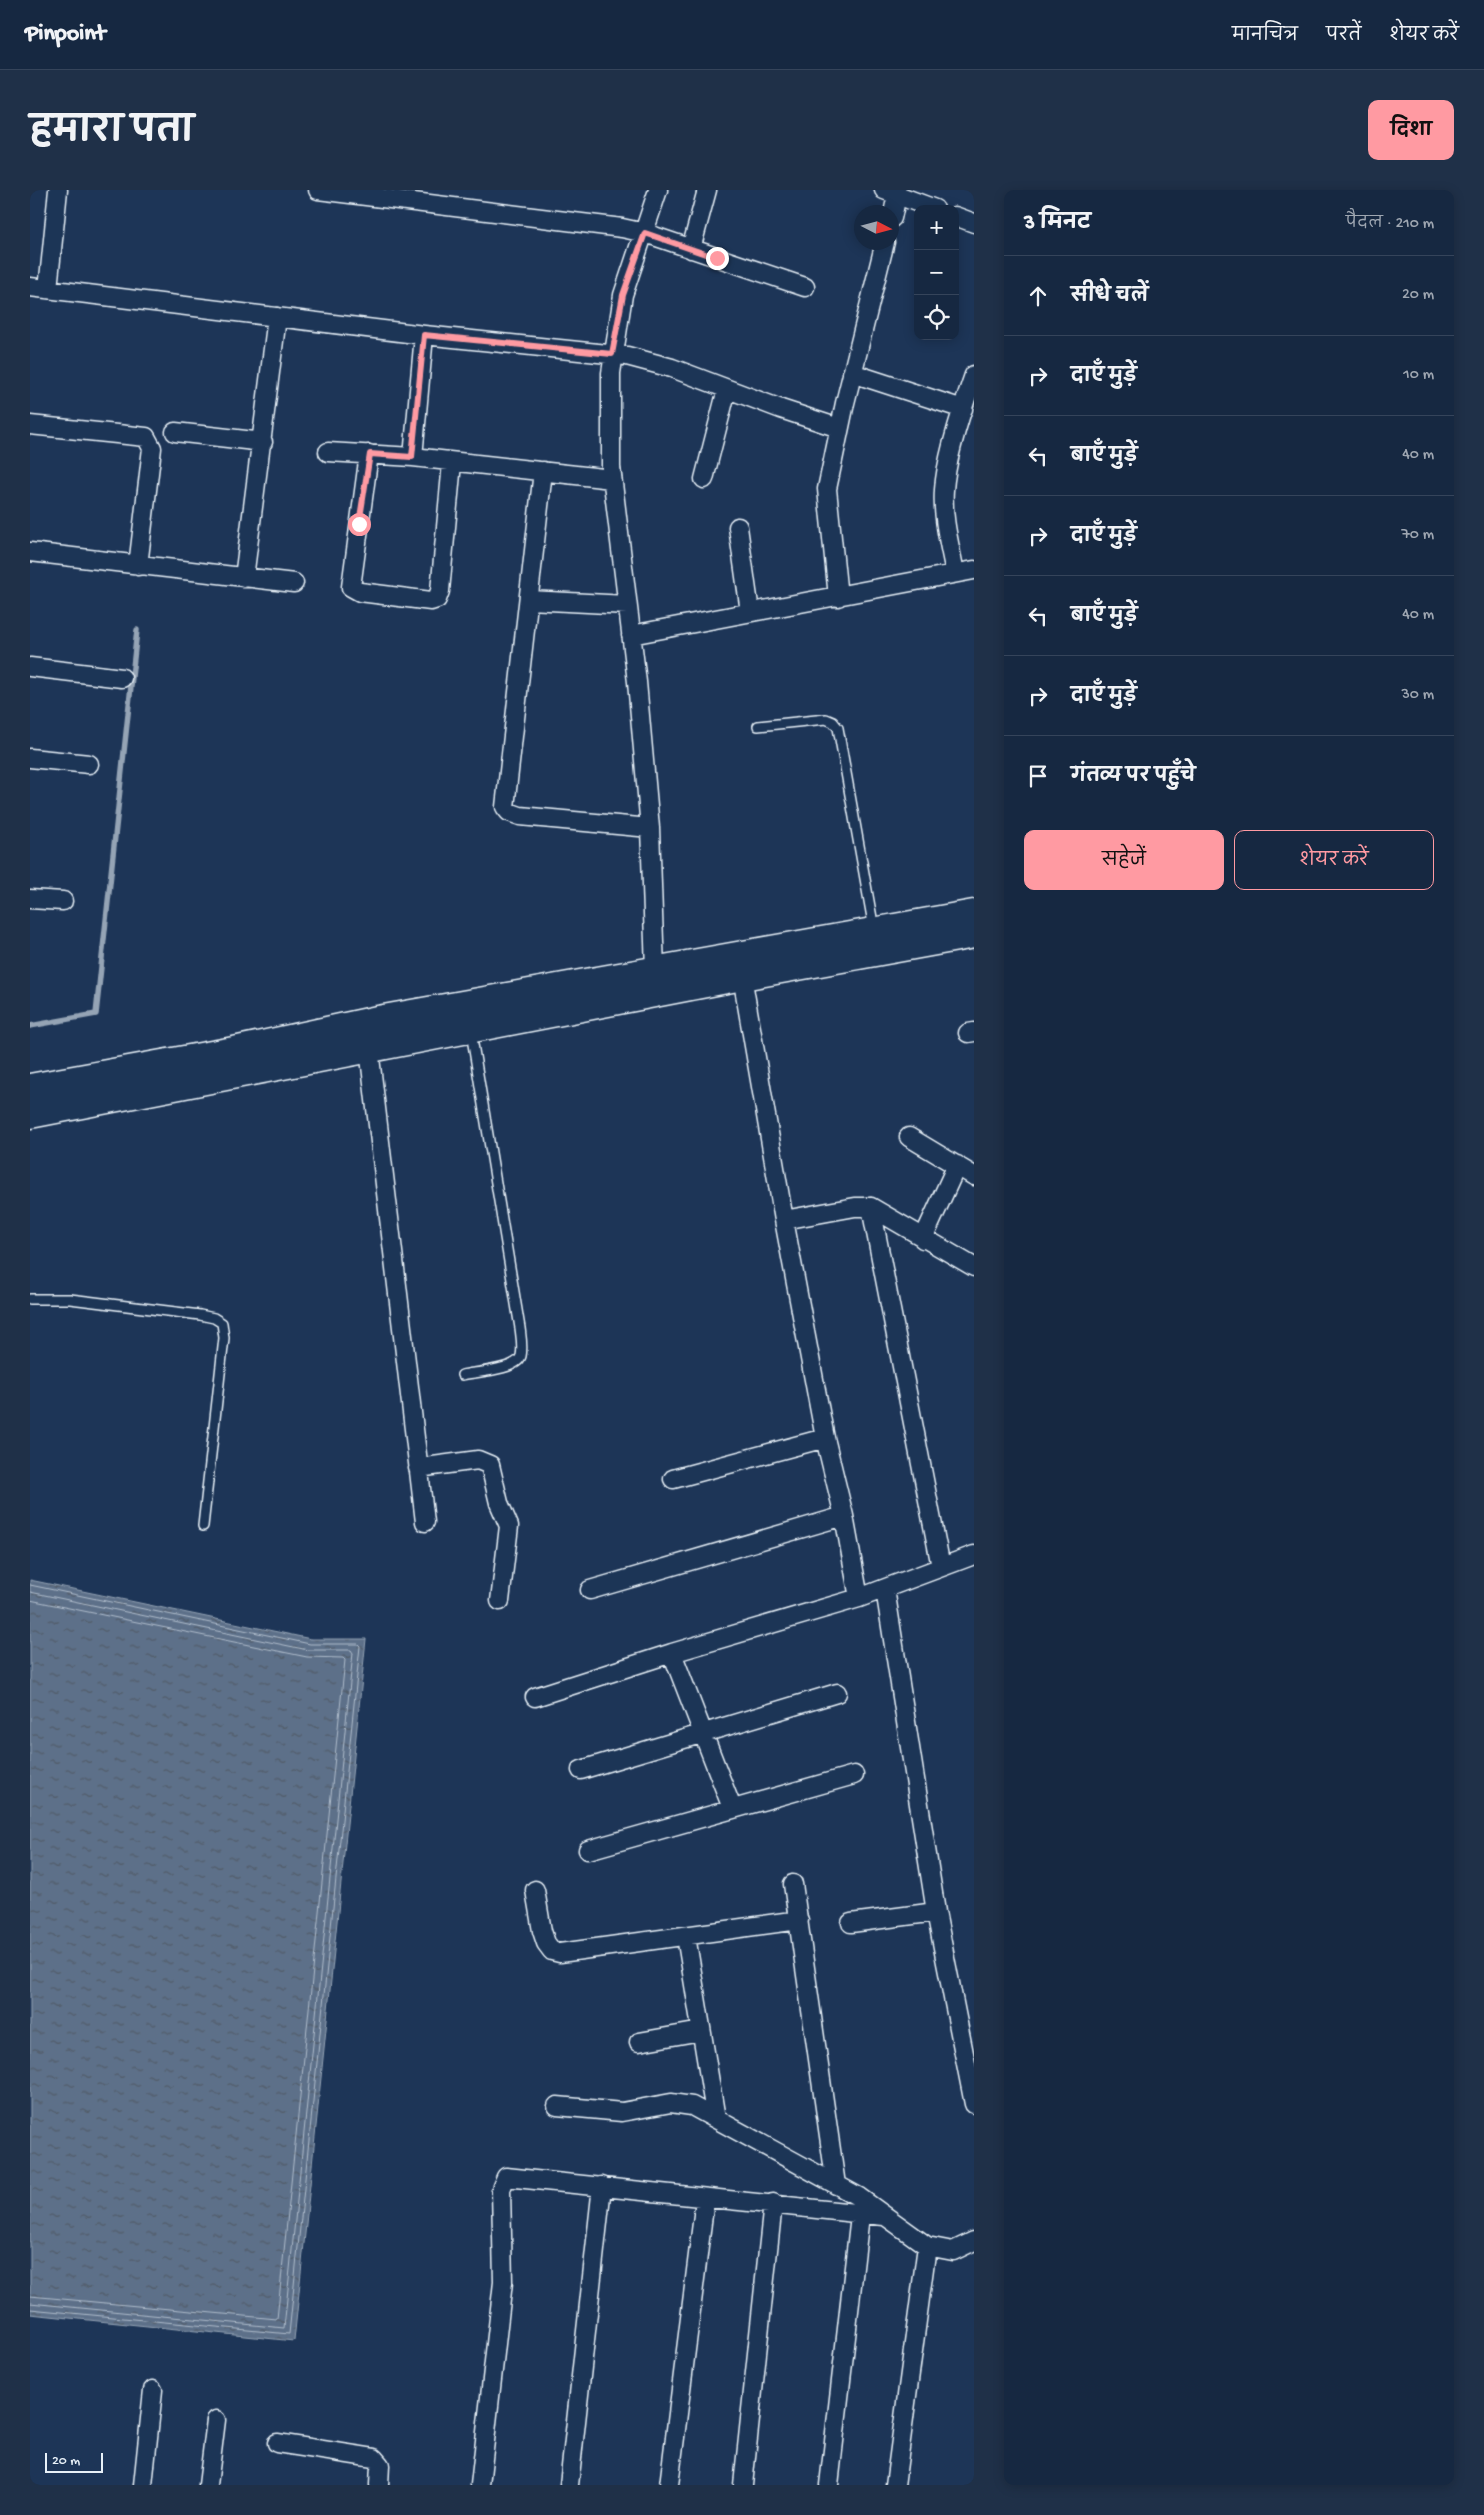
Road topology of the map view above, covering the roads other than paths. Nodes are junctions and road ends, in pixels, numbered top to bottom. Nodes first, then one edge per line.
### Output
1 (58, 190) edge
2 (318, 190) edge
3 (658, 190) edge
4 (707, 190) edge
5 (891, 193) edge
6 (924, 205) edge
7 (959, 217) edge
8 (974, 222) edge
9 (645, 233) junction
10 (690, 249) junction
11 (883, 250) edge
12 (30, 287) edge
13 (804, 287) dead end
14 (48, 288) junction
15 (277, 317) junction
16 (424, 335) junction
17 (612, 354) junction
18 (852, 373) junction
19 (974, 374) edge
20 (727, 389) junction
21 (963, 409) junction
22 (30, 425) edge
23 (840, 428) junction
24 (174, 432) dead end
25 (263, 442) junction
26 (328, 452) dead end
27 (370, 454) junction
28 (412, 457) junction
29 (452, 463) junction
30 (543, 471) junction
31 (612, 479) junction
32 (704, 479) dead end
33 (738, 527) dead end
34 (30, 552) edge
35 (138, 566) junction
36 (974, 570) edge
37 (955, 573) junction
38 (244, 578) junction
39 (294, 583) dead end
40 (838, 597) junction
41 (529, 600) junction
42 (627, 605) junction
43 (750, 612) junction
44 (631, 635) junction
45 (30, 667) edge
46 (122, 678) dead end
47 (758, 726) dead end
48 (30, 758) edge
49 (90, 764) dead end
50 (650, 828) junction
51 (30, 898) edge
52 (63, 900) dead end
53 (974, 914) edge
54 (874, 932) junction
55 (974, 934) edge
56 (655, 970) junction
57 (742, 976) junction
58 (471, 1029) junction
59 (378, 1038) junction
60 (30, 1088) edge
61 (30, 1114) edge
62 (909, 1137) dead end
63 (957, 1165) junction
64 (974, 1176) edge
65 (871, 1207) junction
66 (784, 1220) junction
67 (923, 1239) junction
68 (974, 1268) edge
69 (30, 1298) edge
70 (462, 1375) dead end
71 (825, 1438) junction
72 (418, 1468) junction
73 (673, 1479) dead end
74 (844, 1516) junction
75 (425, 1522) dead end
76 (203, 1526) dead end
77 (974, 1555) edge
78 (941, 1567) junction
79 (885, 1589) junction
80 (590, 1590) dead end
81 (859, 1598) junction
82 (500, 1601) dead end
83 (672, 1653) junction
84 (837, 1693) dead end
85 (535, 1697) dead end
86 (704, 1735) junction
87 (581, 1770) dead end
88 (854, 1775) dead end
89 (732, 1808) junction
90 (588, 1850) dead end
91 (792, 1884) dead end
92 (535, 1890) dead end
93 (936, 1912) junction
94 (799, 1920) junction
95 (852, 1922) dead end
96 (686, 1936) junction
97 (701, 2031) junction
98 (639, 2042) dead end
99 (974, 2104) edge
100 (557, 2106) dead end
101 (716, 2119) junction
102 (836, 2185) junction
103 (602, 2186) junction
104 (705, 2198) junction
105 (773, 2203) junction
106 (860, 2215) junction
107 (884, 2216) junction
108 (974, 2241) edge
109 (927, 2246) junction
110 (153, 2390) dead end
111 (216, 2420) dead end
112 (277, 2443) dead end
113 (143, 2485) edge
114 (208, 2485) edge
115 (379, 2485) edge
116 (480, 2485) edge
117 (569, 2485) edge
118 (669, 2485) edge
119 (743, 2485) edge
120 (828, 2485) edge
121 (895, 2485) edge

1 - 14 street
2 - 9 street
3 - 9 street
4 - 10 street
5 - 6 street
7 - 8 street
9 - 10 street
9 - 17 street
10 - 13 street
11 - 18 street
12 - 14 street
14 - 15 street
15 - 16 street
15 - 25 street
16 - 17 street
16 - 28 street
17 - 20 street
17 - 31 street
18 - 21 street
18 - 23 street
19 - 21 street
20 - 23 street
20 - 32 street
21 - 37 street
22 - 35 street
23 - 40 street
24 - 25 street
25 - 38 street
26 - 27 street
27 - 28 street
27 - 29 street
28 - 29 street
29 - 30 street
30 - 31 street
30 - 41 street
31 - 42 street
33 - 43 street
34 - 35 street
35 - 38 street
36 - 37 street
37 - 40 street
38 - 39 street
40 - 43 street
41 - 42 street
41 - 50 street
42 - 44 street
43 - 44 street
44 - 50 street
45 - 46 street
47 - 54 lane
48 - 49 street
50 - 56 street
51 - 52 street
53 - 54 highway
54 - 56 highway
55 - 57 highway
56 - 59 highway
57 - 58 highway
57 - 66 street
58 - 59 highway
58 - 70 lane
59 - 60 highway
59 - 61 highway
59 - 72 street
62 - 63 street
63 - 64 street
63 - 67 street
65 - 66 street
65 - 67 street
65 - 78 street
66 - 71 street
67 - 68 street
69 - 76 lane
71 - 73 street
71 - 74 street
72 - 75 street
72 - 82 street
74 - 80 street
74 - 81 street
77 - 78 street
78 - 79 street
79 - 81 street
79 - 93 street
81 - 83 street
83 - 85 street
83 - 86 street
84 - 86 street
86 - 87 street
86 - 89 street
88 - 89 street
89 - 90 street
91 - 94 street
92 - 96 street
93 - 95 street
93 - 99 street
94 - 96 street
94 - 102 street
96 - 97 street
97 - 98 street
97 - 101 street
100 - 101 street
101 - 102 street
102 - 107 street
103 - 104 street
103 - 116 street
103 - 117 street
104 - 105 street
104 - 118 street
105 - 106 street
105 - 119 street
106 - 107 street
106 - 120 street
107 - 109 street
108 - 109 street
109 - 121 street
110 - 113 street
111 - 114 street
112 - 115 street

